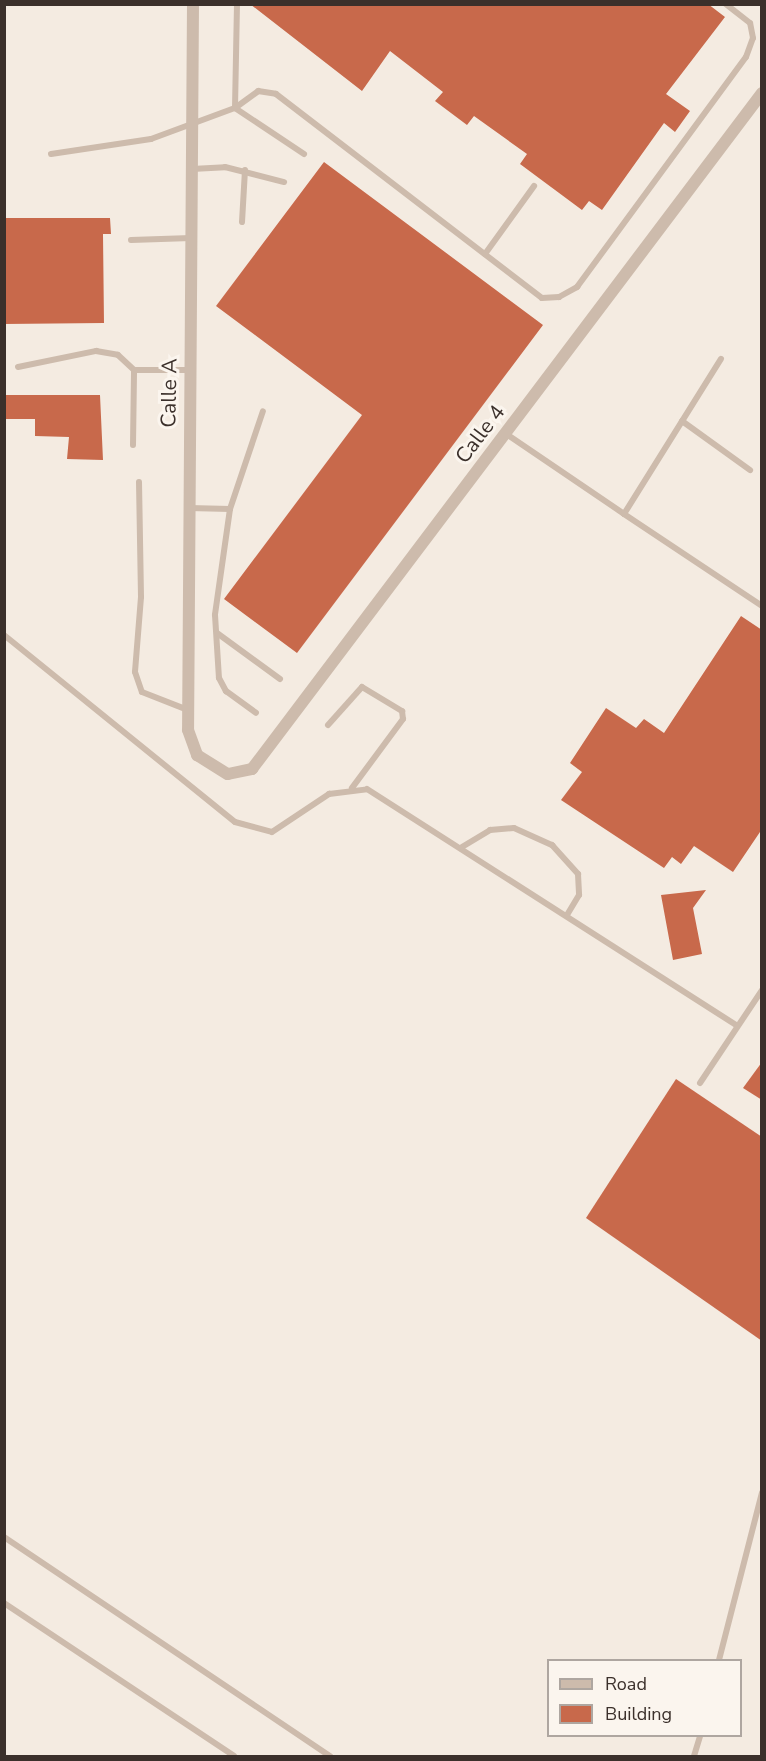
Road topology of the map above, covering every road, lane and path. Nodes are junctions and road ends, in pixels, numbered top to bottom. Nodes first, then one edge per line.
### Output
1 (193, 4) edge
2 (237, 4) edge
3 (726, 4) edge
4 (762, 93) edge
5 (235, 108) junction
6 (193, 126) junction
7 (51, 154) dead end
8 (304, 154) dead end
9 (192, 169) junction
10 (245, 170) junction
11 (284, 182) dead end
12 (534, 186) dead end
13 (242, 222) dead end
14 (191, 238) junction
15 (131, 240) dead end
16 (485, 254) junction
17 (721, 359) dead end
18 (18, 367) dead end
19 (134, 370) junction
20 (189, 370) junction
21 (262, 411) dead end
22 (682, 422) junction
23 (505, 433) junction
24 (133, 445) dead end
25 (750, 470) dead end
26 (139, 482) dead end
27 (187, 508) junction
28 (230, 509) junction
29 (624, 514) junction
30 (762, 606) edge
31 (217, 633) junction
32 (4, 635) edge
33 (280, 679) dead end
34 (188, 710) junction
35 (256, 713) dead end
36 (328, 725) dead end
37 (217, 771) joint
38 (352, 788) junction
39 (462, 847) junction
40 (567, 915) junction
41 (762, 990) edge
42 (737, 1026) junction
43 (700, 1083) dead end
44 (762, 1492) edge
45 (4, 1537) edge
46 (4, 1603) edge
47 (719, 1659) edge
48 (700, 1737) edge
49 (234, 1756) edge
50 (330, 1756) edge
51 (694, 1756) edge

1 - 6 street, Calle A
2 - 5 lane
3 - 16 lane
4 - 23 street, Calle 4
5 - 6 lane
5 - 8 lane
5 - 16 lane
6 - 7 lane
6 - 9 street, Calle A
9 - 10 lane
9 - 14 street, Calle A
10 - 11 lane
10 - 13 lane
12 - 16 lane
14 - 15 lane
14 - 20 street, Calle A
17 - 22 lane
18 - 19 lane
19 - 20 lane
19 - 24 lane
20 - 27 street, Calle A
21 - 28 lane
22 - 25 lane
22 - 29 lane
23 - 29 lane
23 - 37 street, Calle 4
26 - 34 lane
27 - 28 lane
27 - 34 street, Calle A
28 - 31 lane
29 - 30 lane
31 - 33 lane
31 - 35 lane
32 - 38 lane
34 - 37 street, Calle A
36 - 38 lane
38 - 39 lane
39 - 40 lane
39 - 40 lane
40 - 42 lane
41 - 42 lane
42 - 43 lane
44 - 47 lane
45 - 50 lane
46 - 49 lane
48 - 51 lane

